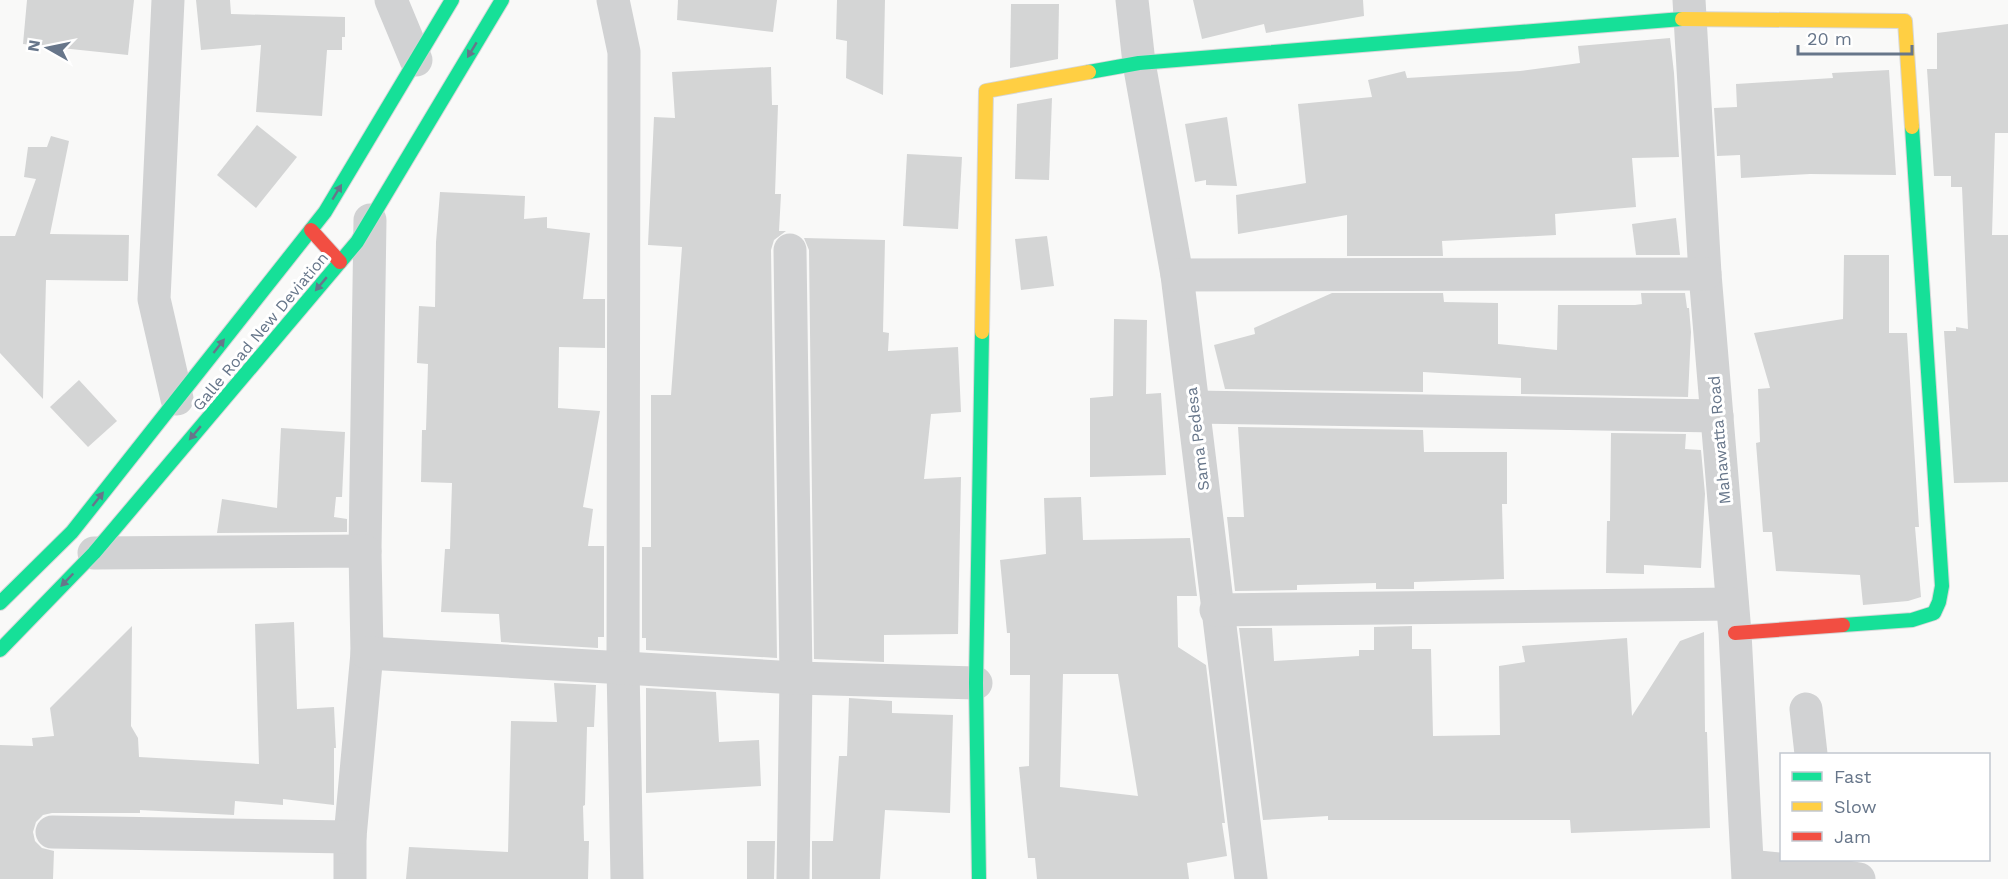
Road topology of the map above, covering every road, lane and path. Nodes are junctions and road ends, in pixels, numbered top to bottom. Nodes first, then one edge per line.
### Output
1 (168, 0) edge
2 (392, 0) edge
3 (452, 0) edge
4 (502, 0) edge
5 (613, 0) edge
6 (1132, 0) edge
7 (1690, 9) edge
8 (416, 60) junction
9 (1138, 63) junction
10 (370, 220) junction
11 (311, 230) junction
12 (790, 250) dead end
13 (340, 262) junction
14 (1705, 274) junction
15 (1177, 275) junction
16 (177, 399) junction
17 (1194, 407) junction
18 (1717, 416) junction
19 (365, 551) junction
20 (94, 553) junction
21 (0, 603) edge
22 (1216, 610) junction
23 (1734, 619) junction
24 (0, 650) edge
25 (368, 653) junction
26 (623, 666) junction
27 (796, 678) junction
28 (976, 682) junction
29 (1806, 709) dead end
30 (1811, 753) edge
31 (52, 832) dead end
32 (350, 837) junction
33 (1822, 866) edge
34 (1748, 873) edge
35 (350, 879) edge
36 (627, 879) edge
37 (793, 879) edge
38 (979, 879) edge
39 (1251, 879) edge
40 (1859, 879) edge

1 - 16 street
2 - 8 street
3 - 8 main road, Galle Road New Deviation
4 -> 10 main road, Galle Road New Deviation
5 - 26 street
6 - 9 street, Sama Pedesa
7 - 9 main road
7 - 14 street, Mahawatta Road
7 - 23 main road
11 -> 8 main road, Galle Road New Deviation
9 - 15 street, Sama Pedesa
9 - 28 main road
10 - 13 main road, Galle Road New Deviation
10 - 19 street
11 - 13 main road
16 -> 11 main road, Galle Road New Deviation
12 - 27 street
13 -> 20 main road, Galle Road New Deviation
14 - 15 street
14 - 18 street, Mahawatta Road
15 - 17 street, Sama Pedesa
21 -> 16 main road, Galle Road New Deviation
17 - 18 street
17 - 22 street, Sama Pedesa
18 - 23 street, Mahawatta Road
19 - 20 street
19 - 25 street
20 -> 24 main road, Galle Road New Deviation
22 - 23 street
22 - 39 street, Sama Pedesa
23 - 34 street, Mahawatta Road
25 - 26 street
25 - 32 street
26 - 27 street
26 - 36 street
27 - 28 street
27 - 37 street
28 - 38 main road
29 - 30 street
31 - 32 street
32 - 35 street
33 - 34 street
33 - 40 street

